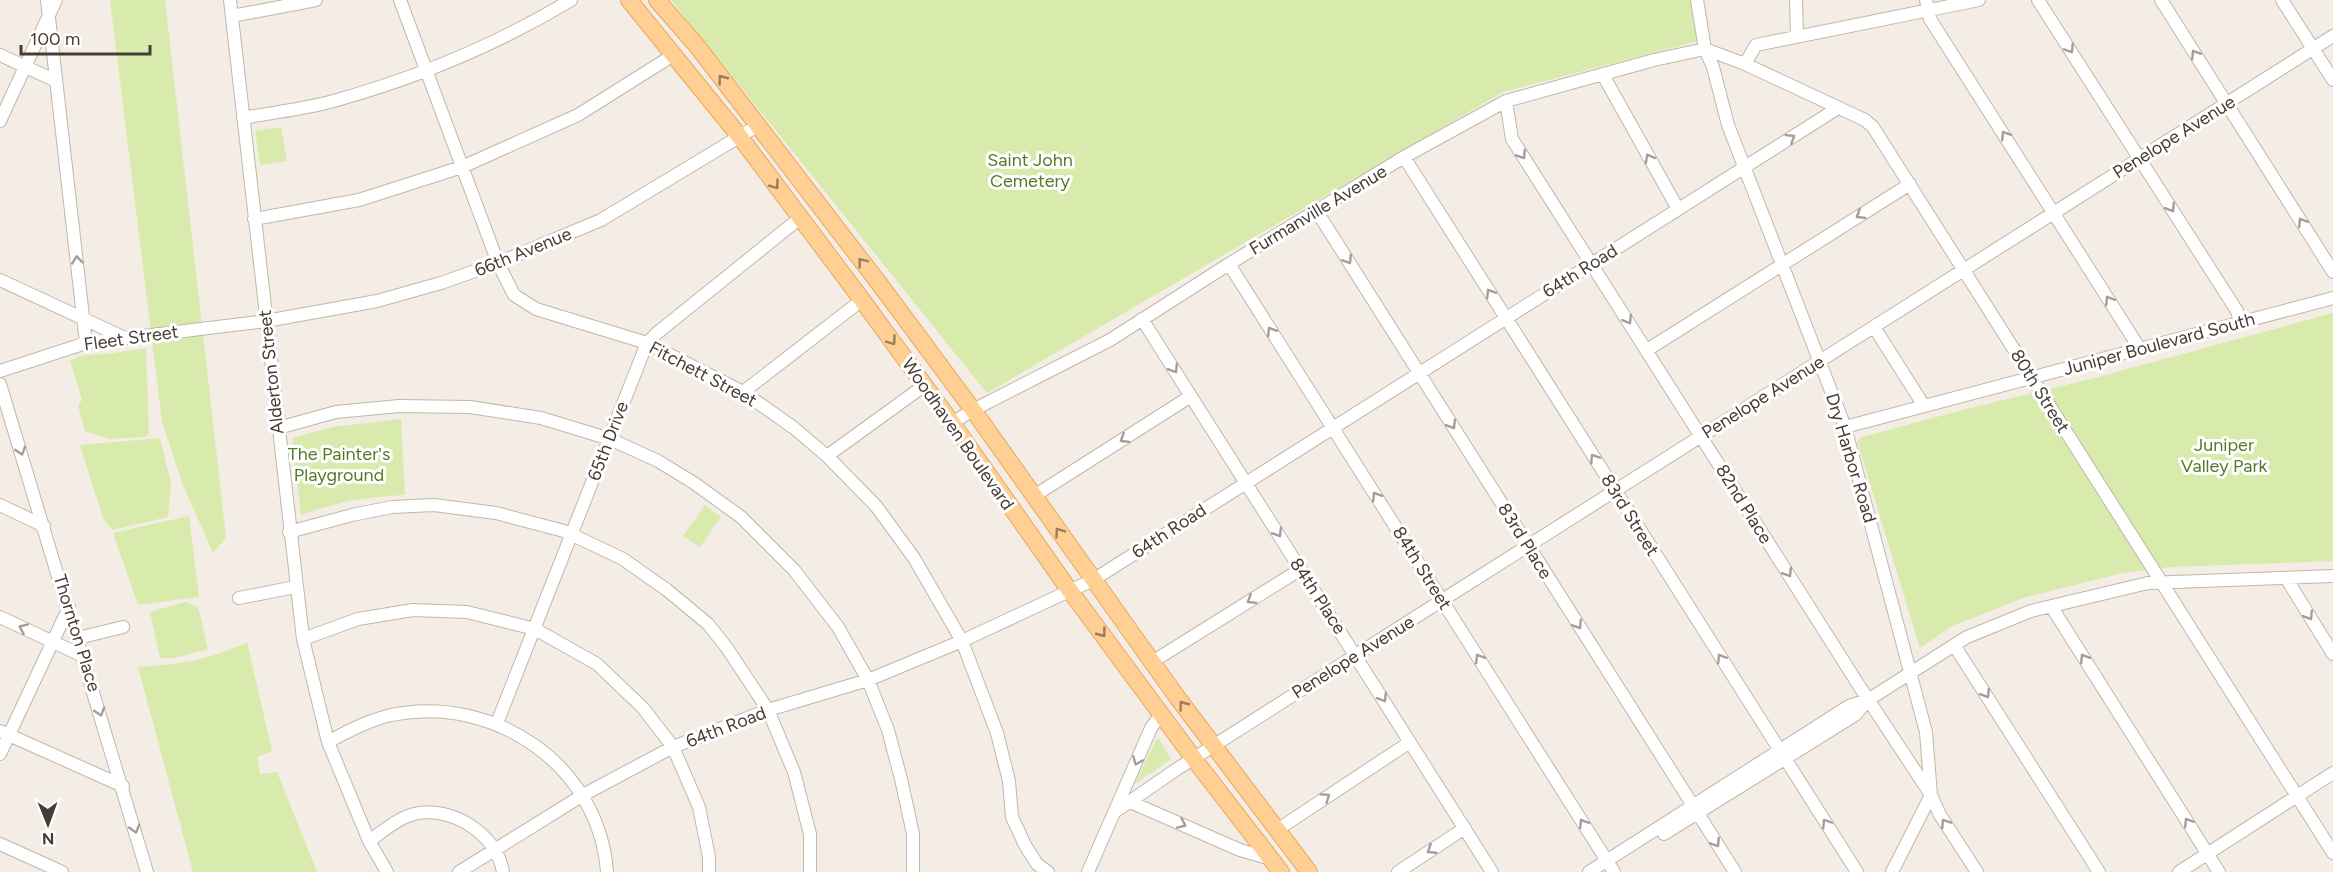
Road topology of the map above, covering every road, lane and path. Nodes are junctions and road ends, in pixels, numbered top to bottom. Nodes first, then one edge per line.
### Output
1 (47, 0) edge
2 (57, 0) edge
3 (230, 0) edge
4 (316, 0) edge
5 (400, 0) edge
6 (571, 0) edge
7 (629, 0) edge
8 (657, 0) edge
9 (1697, 0) edge
10 (1796, 0) edge
11 (1979, 0) edge
12 (2038, 0) edge
13 (2161, 0) edge
14 (2282, 0) edge
15 (1926, 5) edge
16 (232, 16) junction
17 (49, 17) junction
18 (1797, 36) junction
19 (2333, 36) edge
20 (1706, 49) junction
21 (2313, 49) junction
22 (675, 54) junction
23 (0, 55) edge
24 (1745, 64) junction
25 (26, 67) junction
26 (426, 71) junction
27 (1603, 75) junction
28 (2333, 80) edge
29 (56, 81) junction
30 (1506, 101) junction
31 (2227, 104) junction
32 (1838, 108) junction
33 (243, 118) junction
34 (0, 121) edge
35 (758, 126) junction
36 (740, 137) junction
37 (1404, 158) junction
38 (2140, 159) junction
39 (462, 167) junction
40 (1745, 167) junction
41 (1910, 184) junction
42 (1678, 209) junction
43 (1316, 210) junction
44 (2054, 213) junction
45 (800, 218) junction
46 (255, 219) junction
47 (498, 263) junction
48 (1229, 264) junction
49 (1592, 264) junction
50 (1782, 264) junction
51 (1964, 270) junction
52 (2333, 272) edge
53 (0, 280) edge
54 (2333, 298) edge
55 (862, 300) junction
56 (1505, 318) junction
57 (83, 319) junction
58 (1142, 319) junction
59 (266, 321) junction
60 (2241, 322) junction
61 (1874, 327) junction
62 (126, 338) junction
63 (86, 343) junction
64 (647, 343) junction
65 (2140, 349) junction
66 (1647, 350) junction
67 (1820, 361) junction
68 (0, 371) edge
69 (1419, 373) junction
70 (2032, 377) junction
71 (925, 385) junction
72 (1, 391) edge
73 (743, 392) junction
74 (1191, 396) junction
75 (1924, 406) junction
76 (973, 410) junction
77 (952, 423) junction
78 (1845, 427) junction
79 (278, 428) junction
80 (1332, 428) junction
81 (1701, 436) junction
82 (610, 439) junction
83 (826, 456) junction
84 (1246, 482) junction
85 (1615, 491) junction
86 (1034, 496) junction
87 (0, 506) edge
88 (44, 526) junction
89 (289, 532) junction
90 (572, 534) junction
91 (1528, 546) junction
92 (1300, 569) junction
93 (2333, 576) edge
94 (2286, 578) junction
95 (1093, 579) junction
96 (2162, 584) junction
97 (295, 587) junction
98 (1071, 591) junction
99 (239, 598) dead end
100 (1442, 600) junction
101 (2051, 606) junction
102 (69, 607) junction
103 (0, 617) edge
104 (123, 627) dead end
105 (535, 629) junction
106 (78, 638) junction
107 (303, 639) junction
108 (52, 641) junction
109 (962, 641) junction
110 (1954, 645) junction
111 (2333, 654) edge
112 (1356, 655) junction
113 (83, 656) junction
114 (1152, 662) junction
115 (1912, 672) junction
116 (868, 680) junction
117 (1868, 700) junction
118 (768, 710) junction
119 (1162, 712) junction
120 (497, 723) junction
121 (4, 733) edge
122 (328, 742) junction
123 (1410, 742) junction
124 (673, 747) junction
125 (1214, 747) junction
126 (0, 754) edge
127 (1782, 755) junction
128 (1194, 758) junction
129 (2333, 773) edge
130 (123, 786) junction
131 (583, 795) junction
132 (1931, 795) junction
133 (2297, 796) junction
134 (1128, 801) junction
135 (1695, 809) junction
136 (1116, 811) junction
137 (1465, 828) junction
138 (1277, 830) junction
139 (369, 841) junction
140 (0, 844) edge
141 (495, 849) junction
142 (2208, 853) junction
143 (2333, 853) edge
144 (1276, 865) edge
145 (1609, 868) edge
146 (62, 872) edge
147 (147, 872) edge
148 (387, 872) edge
149 (459, 872) edge
150 (502, 872) edge
151 (607, 872) edge
152 (709, 872) edge
153 (810, 872) edge
154 (913, 872) edge
155 (1048, 872) edge
156 (1088, 872) edge
157 (1309, 872) edge
158 (1398, 872) edge
159 (1492, 872) edge
160 (1589, 872) edge
161 (1735, 872) edge
162 (1857, 872) edge
163 (1892, 872) edge
164 (1977, 872) edge
165 (2099, 872) edge
166 (2178, 872) edge
167 (2219, 872) edge

1 - 17 street
2 - 17 street
3 - 16 street, Alderton Street
4 - 16 street
5 - 26 street, Fitchett Street
6 - 26 street
7 - 22 main road, Woodhaven Boulevard
35 -> 8 main road, Woodhaven Boulevard
9 - 20 street
10 - 18 street
11 - 15 street
12 -> 38 street
31 -> 13 street
14 - 21 street
15 - 18 street
44 -> 15 street
16 - 33 street, Alderton Street
17 - 25 street
17 - 29 street
18 - 24 street
19 - 21 street, Penelope Avenue
20 - 24 street, 80th Street
20 - 27 street, Furmanville Avenue
20 - 40 street, Dry Harbor Road
21 - 28 street
21 - 31 street, Penelope Avenue
22 - 36 main road, Woodhaven Boulevard
22 - 39 street
23 - 25 street
24 - 32 street, 80th Street
25 - 29 street
25 - 34 street
26 - 33 street
26 - 39 street, Fitchett Street
27 - 30 street, Furmanville Avenue
42 -> 27 street
57 -> 29 street
30 - 37 street, Furmanville Avenue
30 -> 49 street, 82nd Place
31 - 38 street, Penelope Avenue
52 -> 31 street
40 -> 32 street, 64th Road
32 - 41 street, 80th Street
33 - 46 street, Alderton Street
35 - 36 street, 66th Avenue
76 -> 35 main road, Woodhaven Boulevard
36 -> 45 main road, Woodhaven Boulevard
36 - 47 street, 66th Avenue
37 - 43 street, Furmanville Avenue
56 -> 37 street, 83rd Street
38 - 44 street, Penelope Avenue
38 -> 60 street
39 - 46 street
39 - 47 street, Fitchett Street
40 - 42 street, 64th Road
40 - 50 street, Dry Harbor Road
41 -> 50 street
41 - 51 street, 80th Street
42 - 49 street, 64th Road
43 - 48 street, Furmanville Avenue
43 -> 69 street, 83rd Place
44 - 51 street, Penelope Avenue
65 -> 44 street
45 - 55 main road, Woodhaven Boulevard
45 - 64 street, 65th Drive
46 - 59 street, Alderton Street
47 - 59 street, 66th Avenue
47 - 64 street, Fitchett Street
48 - 58 street, Furmanville Avenue
80 -> 48 street, 84th Street
49 - 56 street, 64th Road
49 -> 66 street, 82nd Place
50 - 66 street
50 - 67 street, Dry Harbor Road
51 - 61 street, Penelope Avenue
51 - 70 street, 80th Street
53 - 57 street
54 - 60 street, Juniper Boulevard South
55 -> 71 main road, Woodhaven Boulevard
55 - 73 street
56 - 69 street, 64th Road
85 -> 56 street, 83rd Street
57 - 62 street
57 - 63 street
58 -> 74 street, 84th Place
58 - 76 street, Furmanville Avenue
59 - 62 street, Fleet Street
59 - 79 street, Alderton Street
60 - 65 street, Juniper Boulevard South
61 - 67 street, Penelope Avenue
61 - 75 street
62 - 63 street, Fleet Street
63 - 68 street, Fleet Street
64 - 73 street, Fitchett Street
64 - 82 street, 65th Drive
65 - 70 street, Juniper Boulevard South
66 - 81 street, 82nd Place
67 - 78 street, Dry Harbor Road
67 - 81 street, Penelope Avenue
69 - 80 street, 64th Road
69 -> 91 street, 83rd Place
70 - 75 street, Juniper Boulevard South
70 - 96 street, 80th Street
71 - 77 main road, Woodhaven Boulevard
71 - 83 street
72 -> 88 street, Thornton Place
73 - 83 street, Fitchett Street
74 - 84 street, 84th Place
74 -> 86 street
75 - 78 street, Juniper Boulevard South
76 - 77 street, Furmanville Avenue
76 - 86 main road, Woodhaven Boulevard
77 - 98 main road, Woodhaven Boulevard
78 - 115 street, Dry Harbor Road
79 - 82 street
79 - 89 street, Alderton Street
80 - 84 street, 64th Road
100 -> 80 street, 84th Street
81 - 85 street, Penelope Avenue
81 -> 117 street, 82nd Place
82 - 90 street, 65th Drive
82 - 116 street
83 - 109 street, Fitchett Street
84 -> 92 street, 84th Place
84 - 95 street, 64th Road
85 - 91 street, Penelope Avenue
127 -> 85 street, 83rd Street
95 -> 86 main road, Woodhaven Boulevard
87 - 88 street
88 - 102 street, Thornton Place
89 - 90 street
89 - 97 street, Alderton Street
90 - 105 street, 65th Drive
90 - 118 street
91 - 100 street, Penelope Avenue
91 -> 135 street, 83rd Place
92 - 112 street, 84th Place
92 -> 114 street
93 - 94 street
94 - 96 street
94 -> 111 street
95 - 98 street, 64th Road
95 - 114 main road, Woodhaven Boulevard
96 - 101 street
96 - 133 street, 80th Street
97 - 99 street
97 - 107 street, Alderton Street
98 - 109 street, 64th Road
98 -> 119 main road, Woodhaven Boulevard
100 - 112 street, Penelope Avenue
145 -> 100 street, 84th Street
101 - 110 street
142 -> 101 street
102 - 106 street, Thornton Place
102 - 108 street
108 -> 103 street
104 - 106 street
105 - 107 street
105 - 120 street, 65th Drive
105 - 124 street
106 - 113 street, Thornton Place
107 - 122 street, Alderton Street
108 - 113 street
108 - 121 street
109 - 116 street, 64th Road
109 - 155 street, Fitchett Street
110 - 115 street
110 -> 165 street
112 -> 123 street, 84th Place
112 - 125 street, Penelope Avenue
113 -> 130 street, Thornton Place
125 -> 114 main road, Woodhaven Boulevard
115 - 117 street
115 - 132 street, Dry Harbor Road
116 - 118 street, 64th Road
116 - 154 street
117 - 127 street
117 - 132 street, 82nd Place
118 - 124 street, 64th Road
118 - 153 street
119 - 128 main road, Woodhaven Boulevard
119 -> 136 street
120 - 122 street
120 - 131 street
121 - 126 street
121 - 130 street
122 - 139 street, Alderton Street
123 - 137 street, 84th Place
138 -> 123 street
124 - 131 street, 64th Road
124 - 152 street
125 - 128 street, Penelope Avenue
125 - 138 main road, Woodhaven Boulevard
127 - 135 street
162 -> 127 street, 83rd Street
128 - 134 street, Penelope Avenue
128 - 144 main road, Woodhaven Boulevard
129 - 133 street
130 -> 147 street, Thornton Place
131 - 141 street, 64th Road
131 - 151 street
132 - 163 street
164 -> 132 street, 82nd Place
133 - 142 street
133 - 143 street, 80th Street
134 - 136 street, Penelope Avenue
134 -> 144 street
135 - 145 street
135 -> 161 street, 83rd Place
136 - 156 street
137 -> 158 street
137 - 159 street, 84th Place
138 - 157 main road, Woodhaven Boulevard
139 - 141 street
139 - 148 street, Alderton Street
140 - 146 street
141 - 149 street, 64th Road
141 - 150 street
142 - 166 street
142 - 167 street
145 - 160 street

